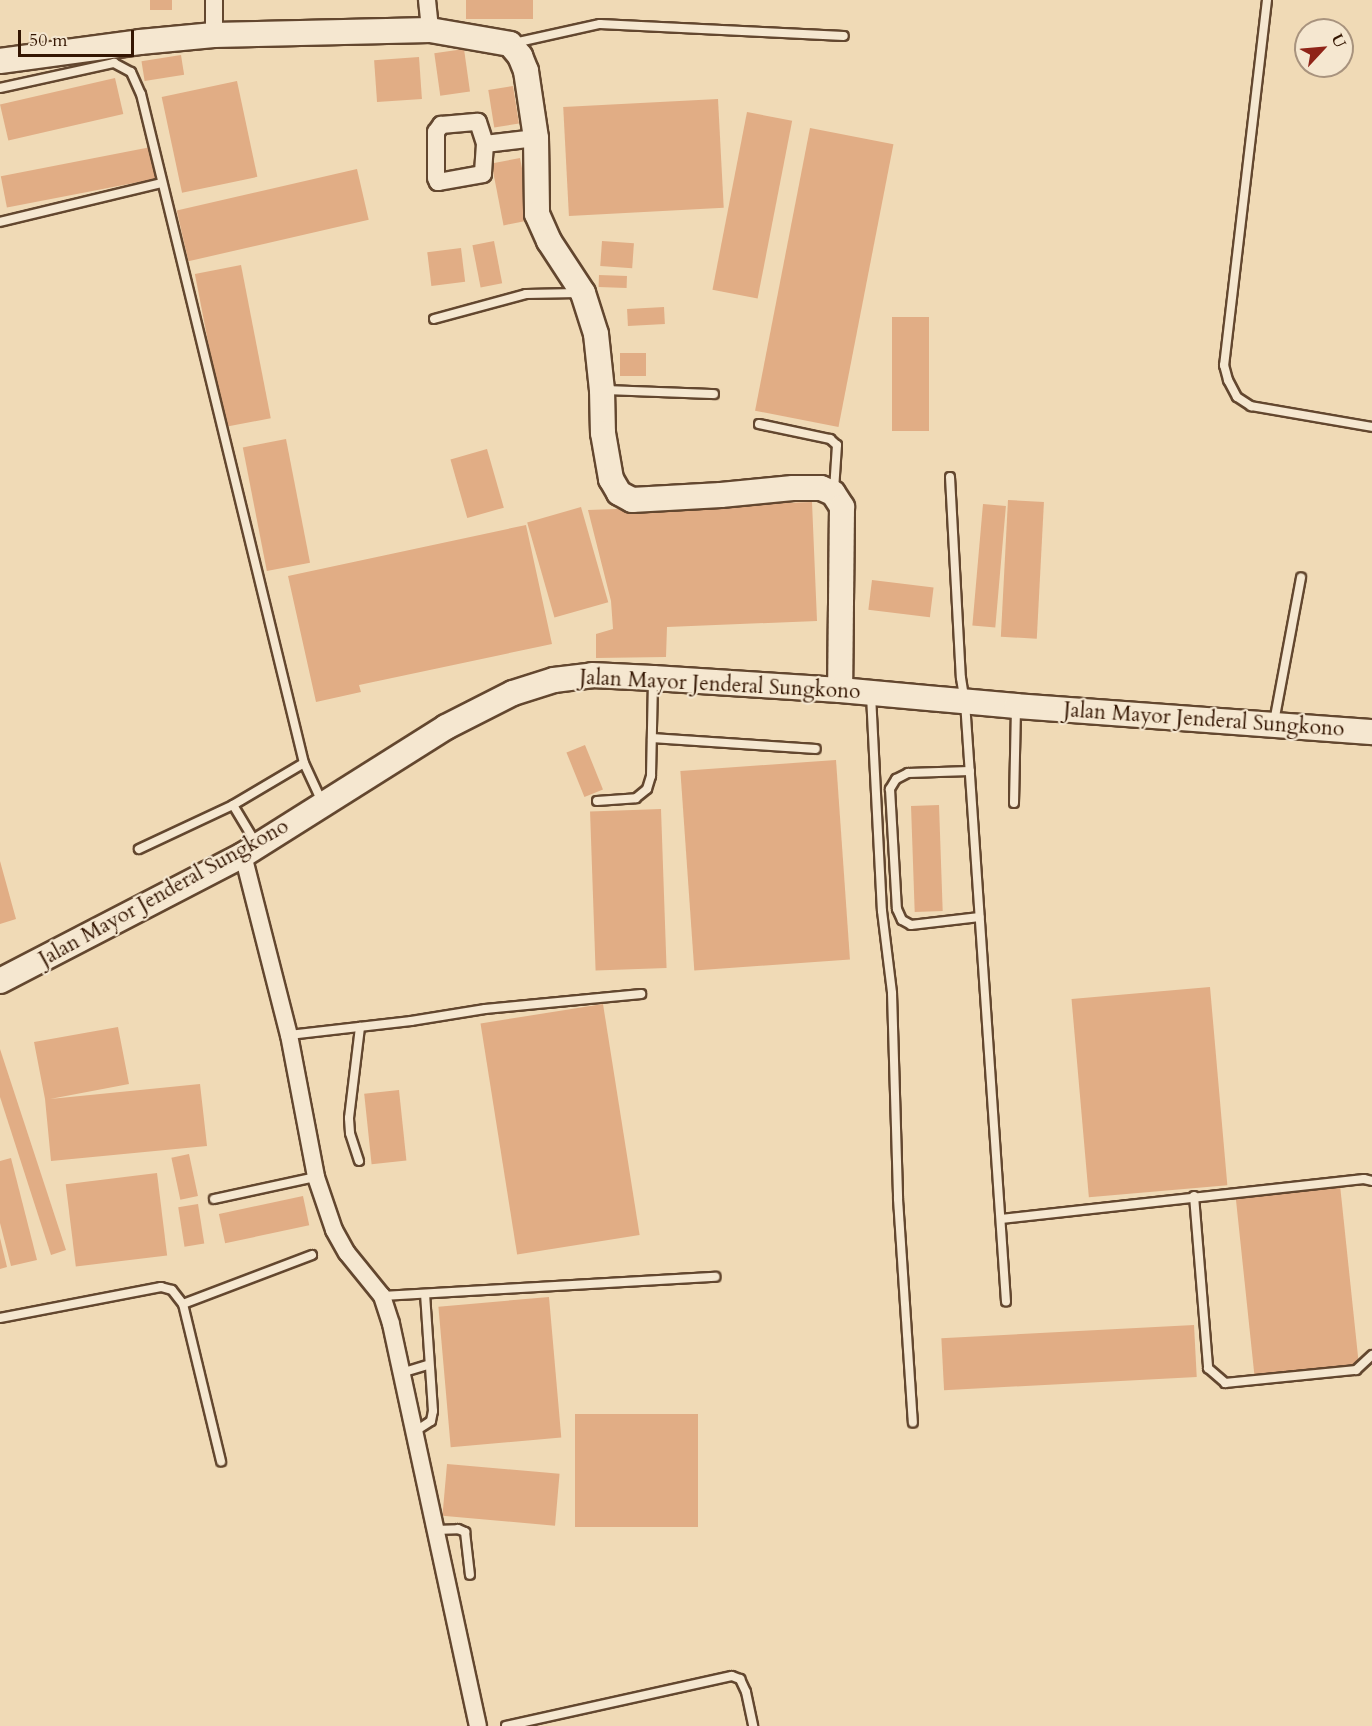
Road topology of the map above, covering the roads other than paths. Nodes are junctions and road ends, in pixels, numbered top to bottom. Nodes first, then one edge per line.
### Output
1 (214, 0) edge
2 (427, 0) edge
3 (1267, 0) edge
4 (430, 30) junction
5 (214, 35) junction
6 (844, 36) dead end
7 (510, 44) junction
8 (0, 61) edge
9 (0, 88) edge
10 (536, 138) junction
11 (485, 144) dead end
12 (161, 183) junction
13 (0, 222) edge
14 (583, 293) junction
15 (434, 319) dead end
16 (602, 390) junction
17 (714, 394) dead end
18 (759, 424) dead end
19 (1372, 427) edge
20 (950, 477) dead end
21 (833, 493) junction
22 (1301, 578) dead end
23 (653, 678) junction
24 (840, 690) junction
25 (871, 692) junction
26 (965, 702) junction
27 (1016, 706) junction
28 (1273, 726) junction
29 (1372, 732) edge
30 (652, 738) junction
31 (816, 749) dead end
32 (304, 763) junction
33 (970, 771) junction
34 (597, 801) dead end
35 (1014, 803) dead end
36 (323, 804) junction
37 (232, 805) junction
38 (139, 849) dead end
39 (250, 850) junction
40 (980, 917) junction
41 (0, 981) edge
42 (641, 994) dead end
43 (360, 1027) junction
44 (289, 1035) junction
45 (359, 1161) dead end
46 (316, 1177) junction
47 (1372, 1181) edge
48 (1194, 1196) junction
49 (214, 1198) dead end
50 (1001, 1219) junction
51 (312, 1255) dead end
52 (716, 1277) dead end
53 (425, 1294) junction
54 (382, 1296) junction
55 (1006, 1302) dead end
56 (183, 1304) junction
57 (0, 1318) edge
58 (1372, 1355) edge
59 (429, 1365) junction
60 (402, 1373) junction
61 (914, 1422) dead end
62 (414, 1432) junction
63 (221, 1461) dead end
64 (435, 1530) junction
65 (470, 1575) dead end
66 (478, 1726) edge
67 (506, 1726) edge
68 (753, 1726) edge

1 - 5 street
2 - 4 street
3 - 19 lane
4 - 5 main road
4 - 7 main road
5 - 8 main road
6 - 7 lane
7 - 10 main road
9 - 12 lane
10 - 11 street
10 - 14 main road
12 - 13 lane
12 - 32 lane
14 - 15 lane
14 - 16 main road
16 - 17 lane
16 - 21 main road
18 - 21 lane
20 - 26 lane
21 - 24 main road
22 - 28 lane
23 - 24 main road, Jalan Mayor Jenderal Sungkono
23 - 30 lane
23 - 36 main road, Jalan Mayor Jenderal Sungkono
24 - 25 main road, Jalan Mayor Jenderal Sungkono
25 - 26 main road, Jalan Mayor Jenderal Sungkono
25 - 61 lane
26 - 27 main road, Jalan Mayor Jenderal Sungkono
26 - 33 lane
27 - 28 main road, Jalan Mayor Jenderal Sungkono
27 - 35 lane
28 - 29 main road, Jalan Mayor Jenderal Sungkono
30 - 31 lane
30 - 34 lane
32 - 36 lane
32 - 37 lane
33 - 40 lane
33 - 40 lane
36 - 39 main road, Jalan Mayor Jenderal Sungkono
37 - 38 lane
37 - 39 lane
39 - 41 main road, Jalan Mayor Jenderal Sungkono
39 - 44 street
40 - 50 lane
42 - 43 lane
43 - 44 lane
43 - 45 lane
44 - 46 street
46 - 49 lane
46 - 54 street
47 - 48 lane
48 - 50 lane
48 - 58 lane
50 - 55 lane
51 - 56 lane
52 - 53 lane
53 - 54 lane
53 - 59 lane
54 - 60 street
56 - 57 lane
56 - 63 lane
59 - 60 lane
59 - 62 lane
60 - 62 street
62 - 64 street
64 - 65 lane
64 - 66 street
67 - 68 lane

